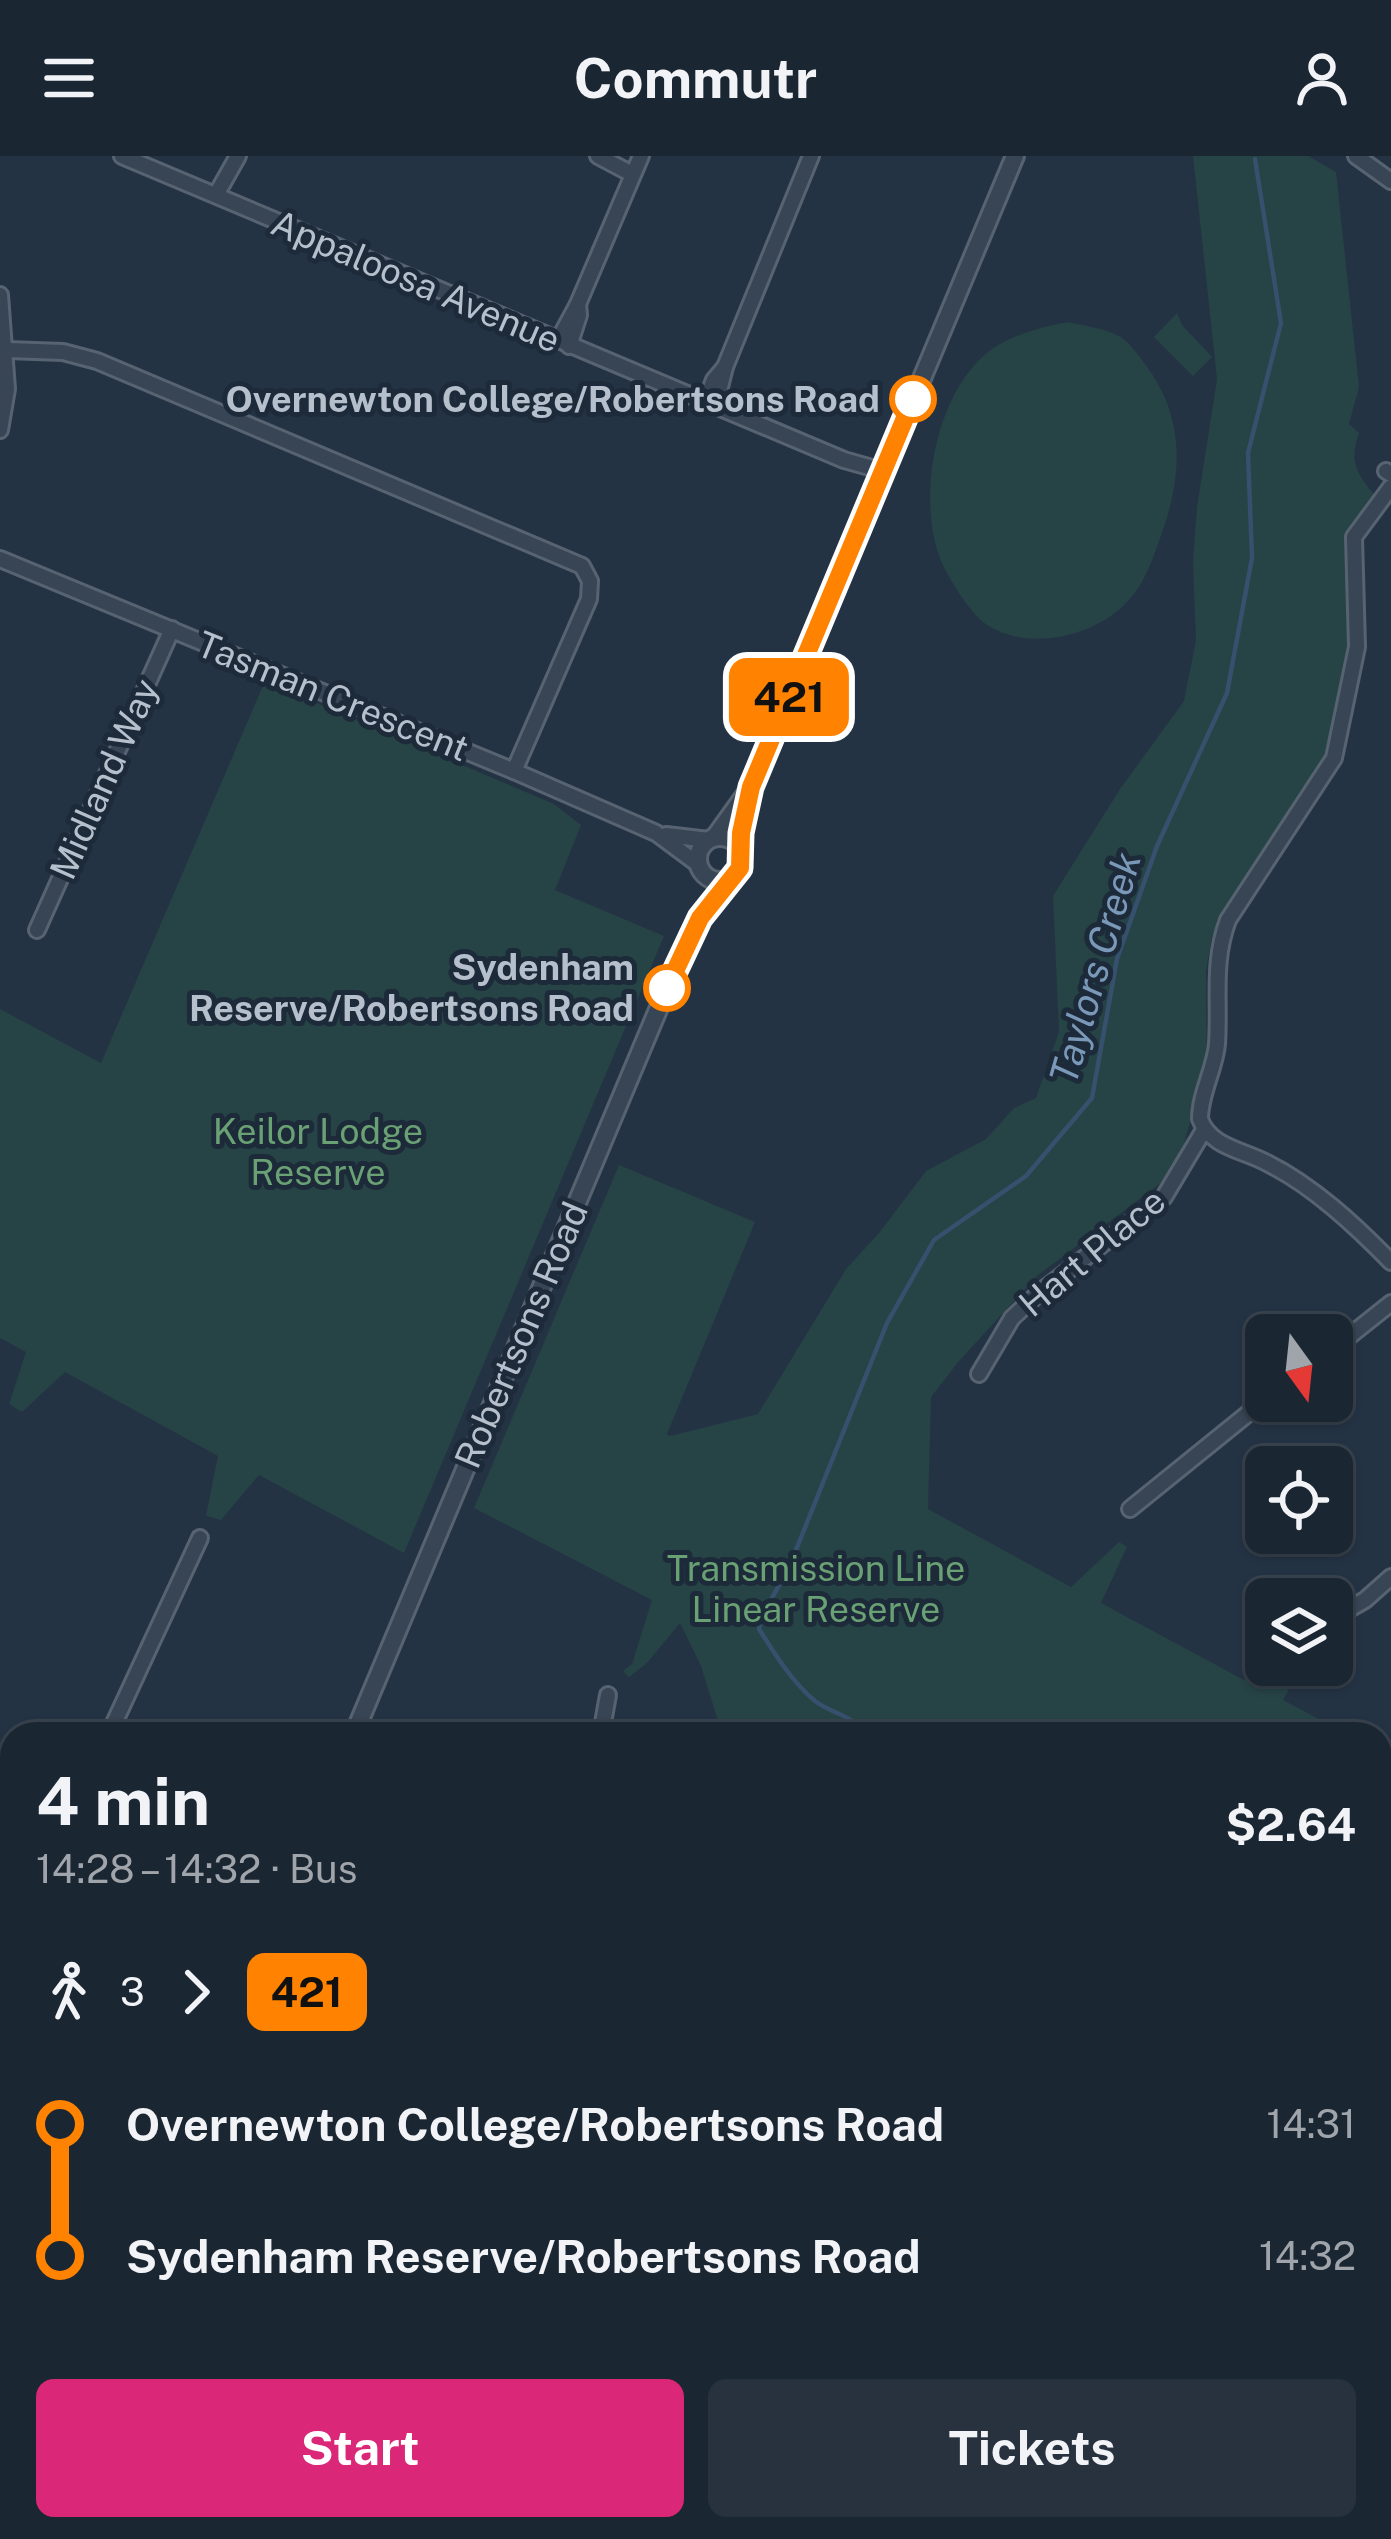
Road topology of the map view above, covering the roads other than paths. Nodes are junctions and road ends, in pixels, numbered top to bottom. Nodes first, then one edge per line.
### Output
1 (122, 156) edge
2 (598, 156) edge
3 (620, 156) edge
4 (811, 156) edge
5 (1016, 156) edge
6 (1356, 156) edge
7 (237, 157) edge
8 (637, 165) edge
9 (1391, 181) edge
10 (221, 198) junction
11 (0, 296) edge
12 (564, 343) junction
13 (7, 350) junction
14 (710, 405) junction
15 (0, 430) edge
16 (881, 477) junction
17 (1391, 487) edge
18 (3, 559) edge
19 (172, 629) junction
20 (514, 771) junction
21 (751, 787) junction
22 (656, 833) junction
23 (712, 838) junction
24 (740, 848) junction
25 (700, 867) junction
26 (726, 881) junction
27 (38, 930) dead end
28 (689, 936) junction
29 (1204, 1130) junction
30 (1391, 1262) edge
31 (1391, 1303) edge
32 (1353, 1333) edge
33 (979, 1374) dead end
34 (1245, 1416) edge
35 (1130, 1509) dead end
36 (200, 1538) dead end
37 (1391, 1577) edge
38 (1353, 1607) edge
39 (608, 1695) dead end
40 (114, 1722) edge
41 (359, 1722) edge
42 (603, 1722) edge

1 - 10 street, Appaloosa Avenue
2 - 8 street
3 - 8 street
4 - 14 street
5 - 16 street
6 - 9 street
7 - 10 street
8 - 12 street
10 - 12 street, Appaloosa Avenue
11 - 13 street
12 - 14 street, Appaloosa Avenue
13 - 15 street
13 - 20 street
14 - 16 street, Appaloosa Avenue
16 - 21 street
17 - 29 street
18 - 19 street, Tasman Crescent
19 - 20 street, Tasman Crescent
19 - 27 street, Midland Way
20 - 22 street, Tasman Crescent
21 - 23 street
21 - 24 street
22 - 23 street, Tasman Crescent
22 - 25 street, Tasman Crescent
23 - 24 street
23 - 25 street
24 - 26 street
25 - 26 street
25 - 28 street, Robertsons Road
26 - 28 street, Robertsons Road
28 - 41 street, Robertsons Road
29 - 30 street
29 - 33 street, Hart Place
31 - 32 street
34 - 35 street
36 - 40 street
37 - 38 street
39 - 42 street

